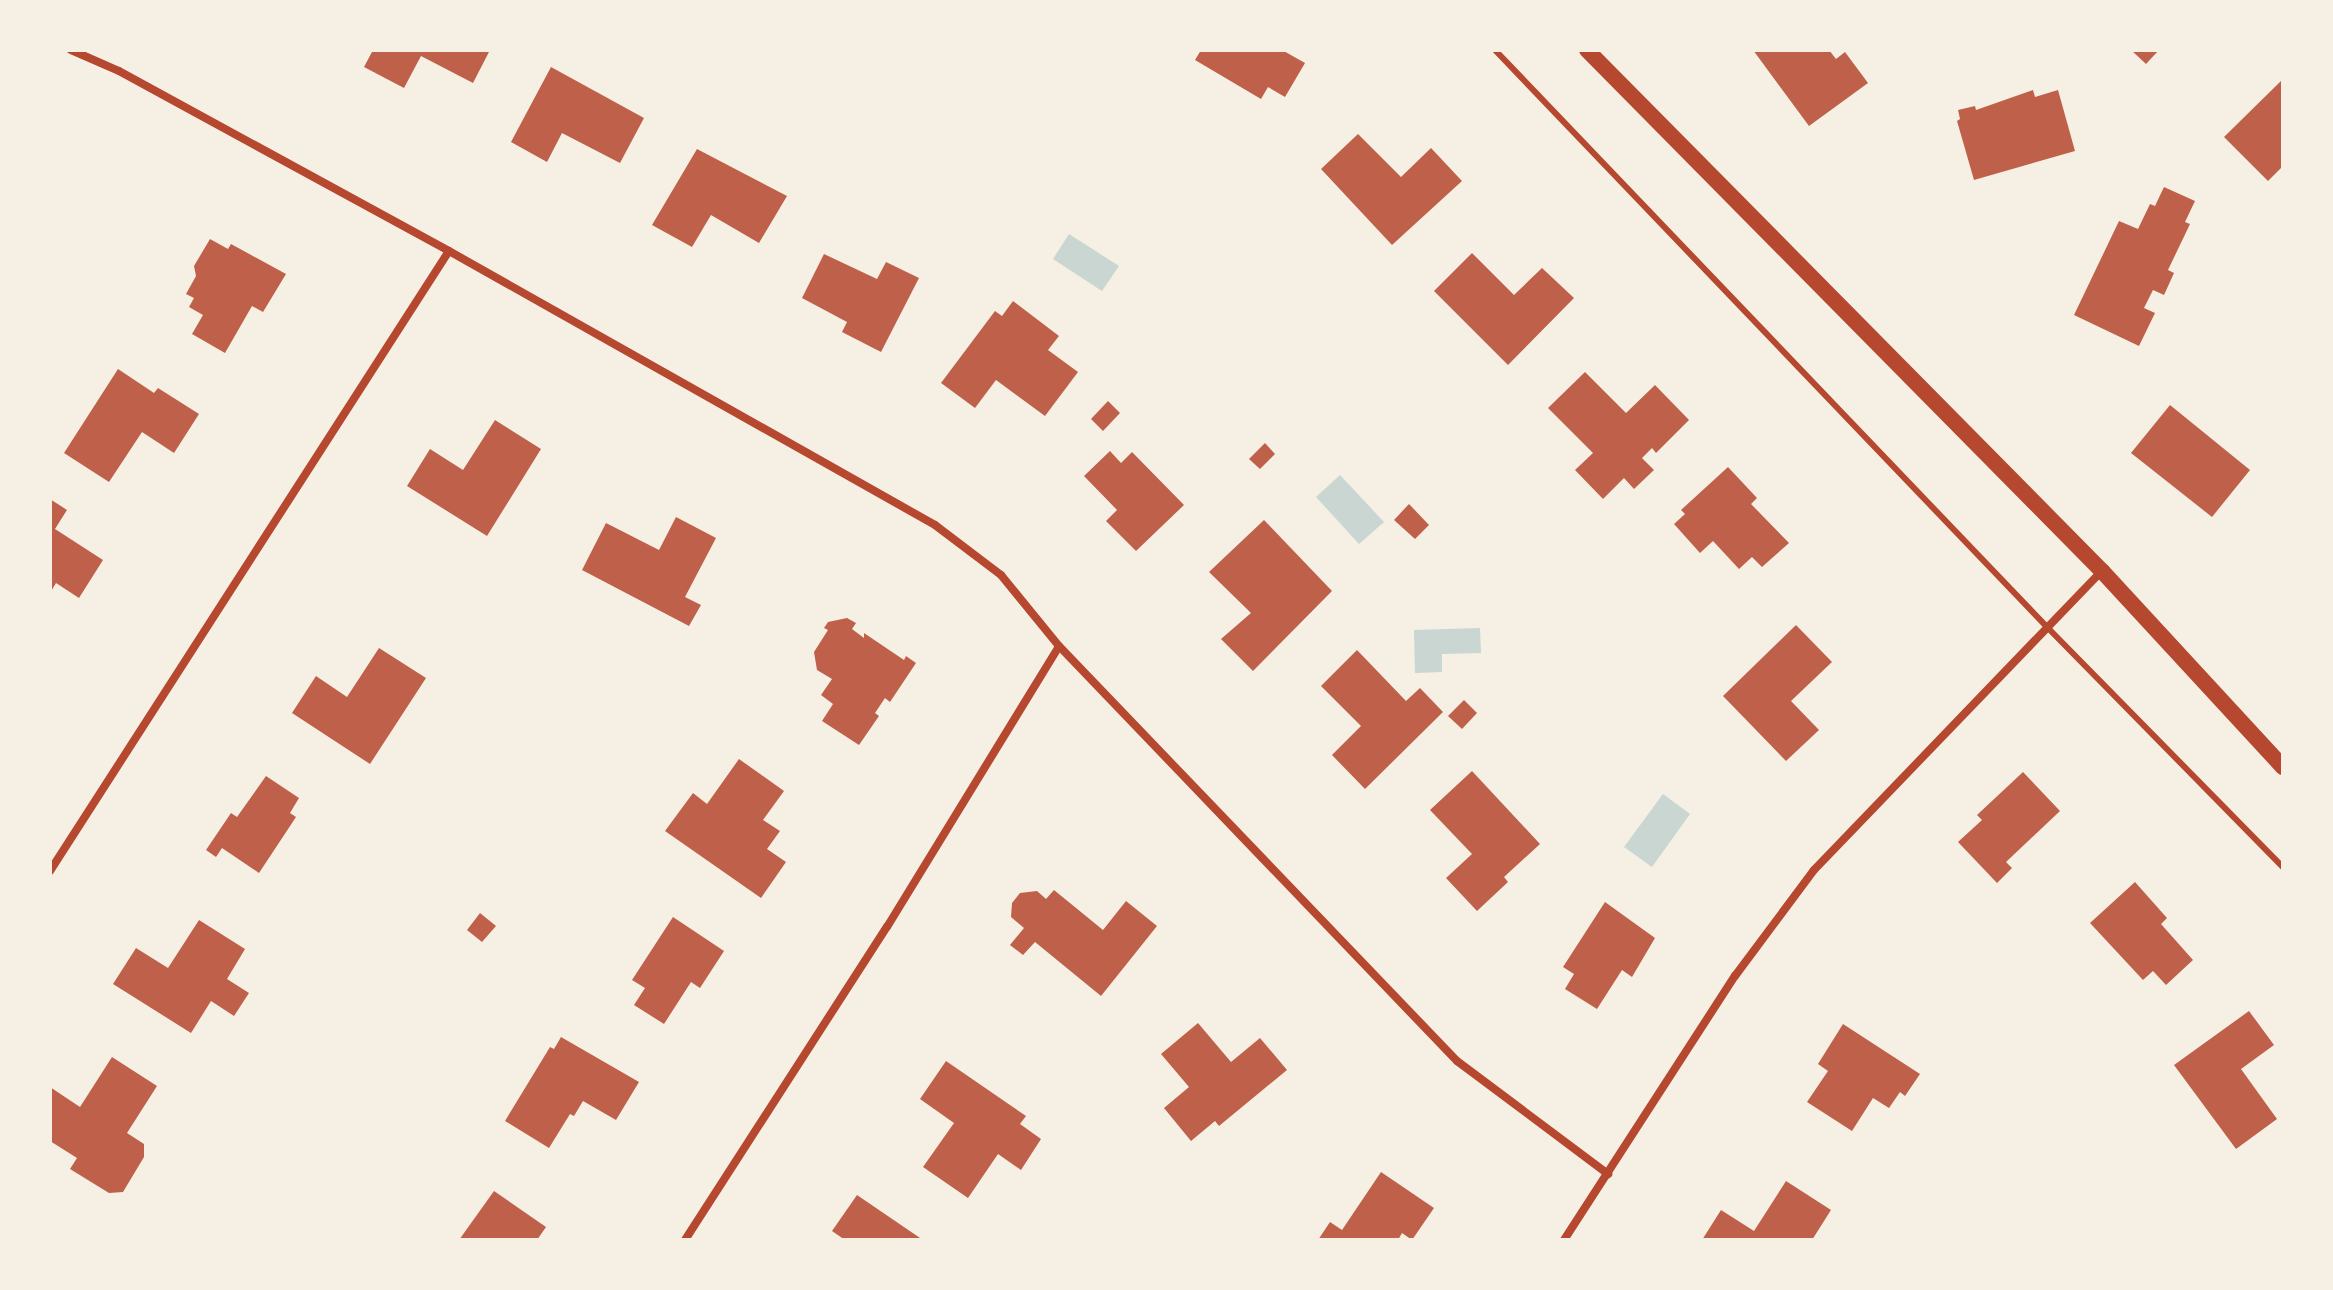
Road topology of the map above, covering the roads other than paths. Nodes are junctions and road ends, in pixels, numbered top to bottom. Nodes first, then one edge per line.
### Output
1 (71, 50) edge
2 (1495, 50) edge
3 (1587, 50) edge
4 (449, 251) junction
5 (2102, 571) junction
6 (2046, 626) junction
7 (1059, 646) junction
8 (2283, 767) edge
9 (2283, 867) edge
10 (50, 871) edge
11 (1608, 1174) junction
12 (685, 1240) edge
13 (1564, 1240) edge

1 - 4 street
2 - 6 lane
3 - 5 main road
4 - 7 street
4 - 10 street
5 - 6 street
5 - 8 main road
6 - 9 lane
6 - 11 street
7 - 11 street
7 - 12 street
11 - 13 street

